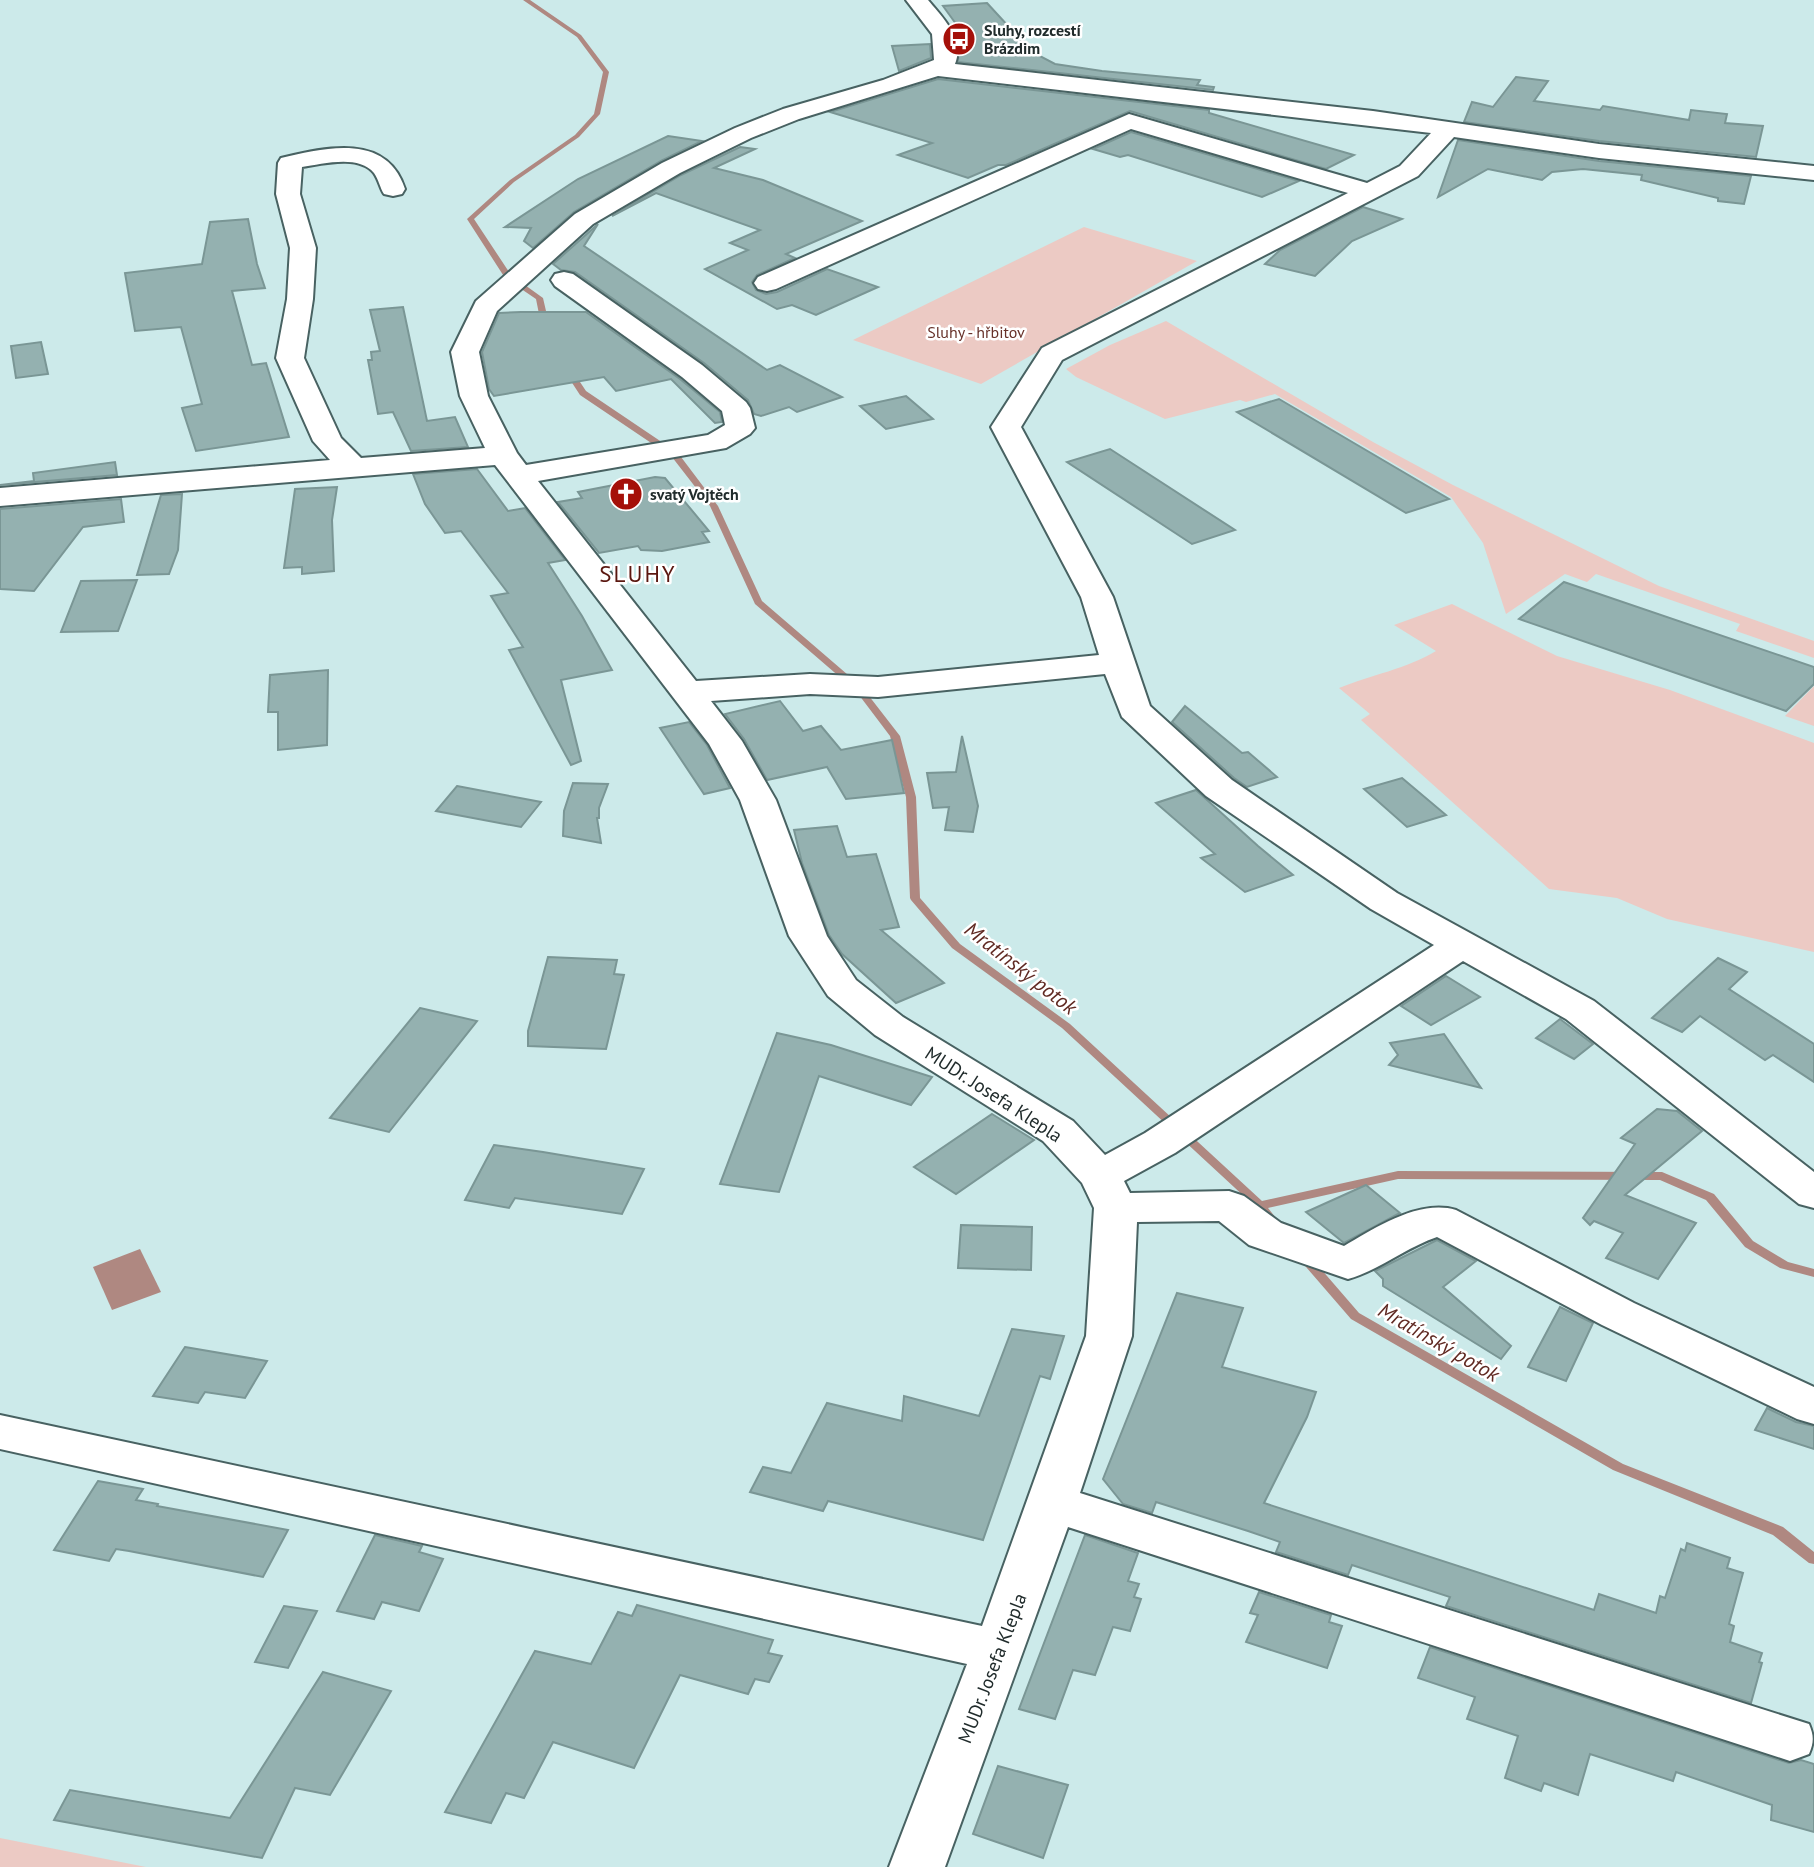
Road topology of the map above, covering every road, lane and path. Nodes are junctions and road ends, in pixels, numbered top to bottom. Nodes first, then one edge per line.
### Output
1 (917, 0) edge
2 (936, 69) junction
3 (1447, 130) junction
4 (1814, 173) edge
5 (393, 189) dead end
6 (1369, 191) junction
7 (564, 280) dead end
8 (767, 282) dead end
9 (510, 465) junction
10 (353, 467) junction
11 (0, 496) edge
12 (1118, 663) junction
13 (687, 692) junction
14 (1462, 944) junction
15 (1108, 1192) junction
16 (1814, 1194) edge
17 (1814, 1408) edge
18 (0, 1432) edge
19 (1052, 1503) junction
20 (998, 1650) junction
21 (1790, 1739) dead end
22 (918, 1867) edge

1 - 2 street
2 - 3 street
2 - 9 street, MUDr. Josefa Klepla
3 - 4 street
3 - 6 street
5 - 10 street
6 - 8 street
6 - 12 street
7 - 9 street
9 - 10 street
9 - 13 street, MUDr. Josefa Klepla
10 - 11 street
12 - 13 street
12 - 14 street
13 - 15 street, MUDr. Josefa Klepla
14 - 15 street
14 - 16 street
15 - 17 street
15 - 19 street, MUDr. Josefa Klepla
18 - 20 street
19 - 20 street, MUDr. Josefa Klepla
19 - 21 street
20 - 22 street, MUDr. Josefa Klepla

